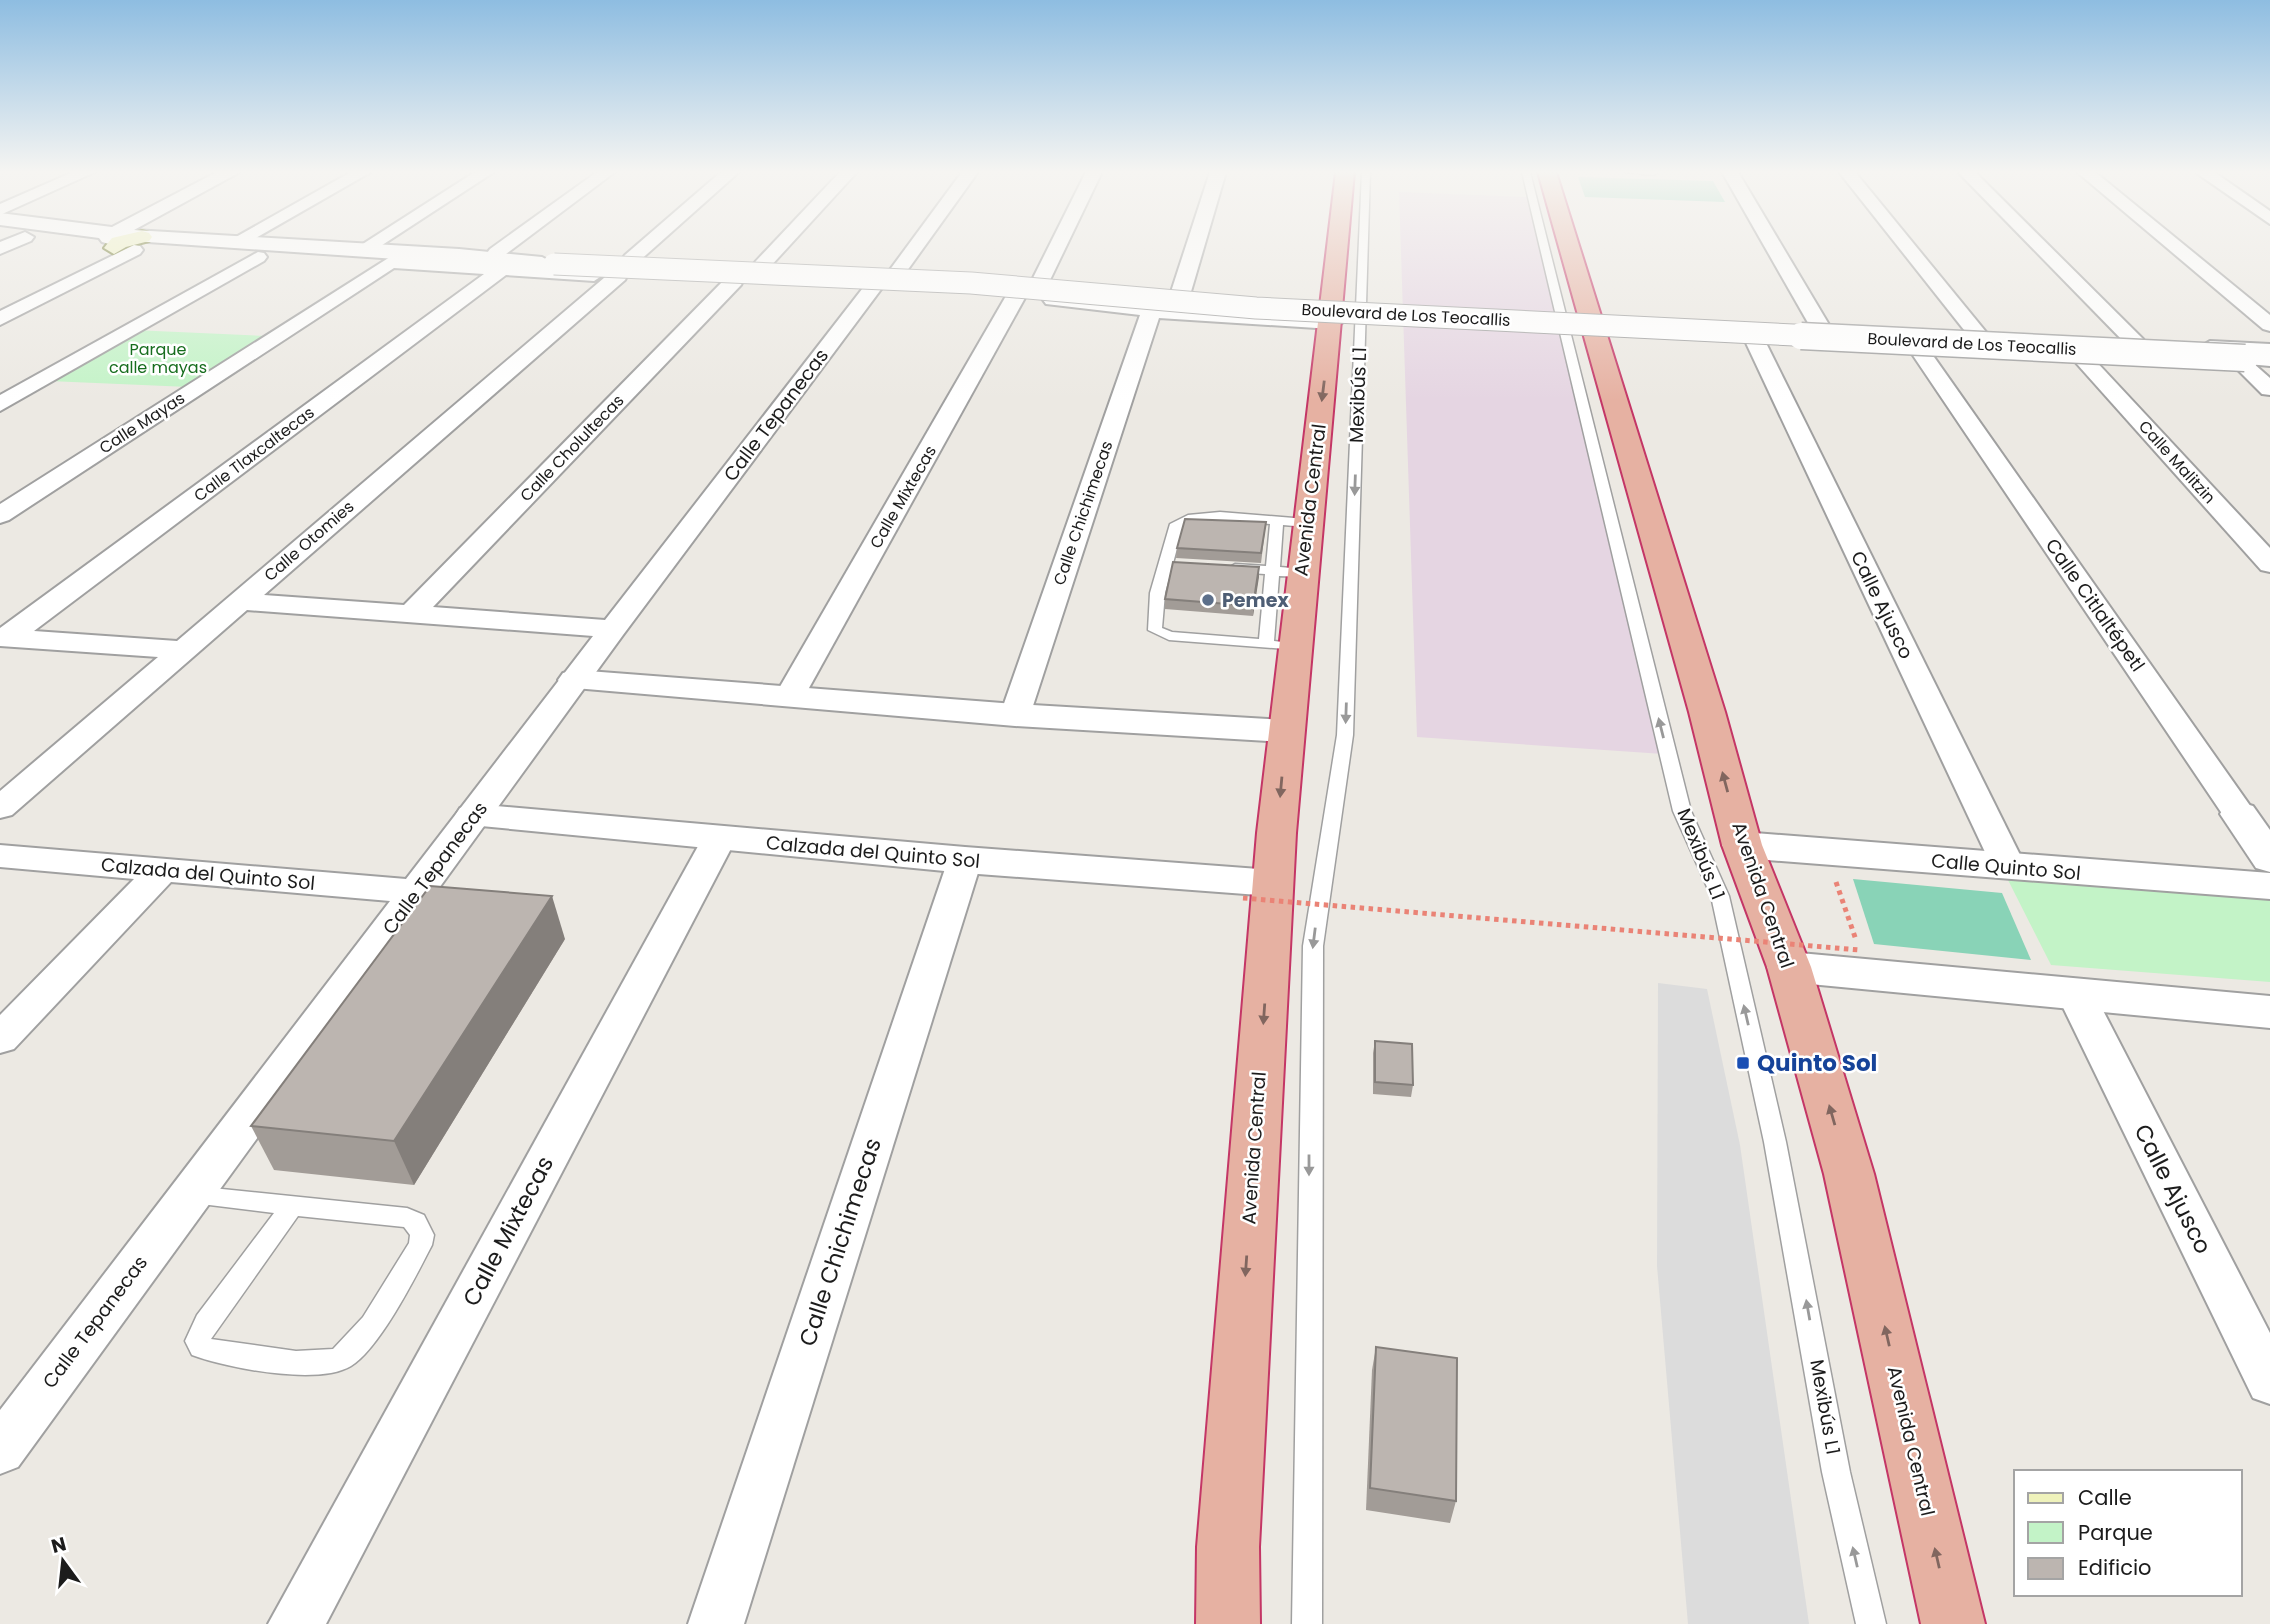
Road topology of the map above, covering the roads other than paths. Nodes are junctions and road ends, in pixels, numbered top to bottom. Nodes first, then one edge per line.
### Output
1 (117, 248) edge
2 (178, 248) edge
3 (342, 248) edge
4 (515, 248) edge
5 (646, 248) edge
6 (778, 248) edge
7 (911, 248) edge
8 (1057, 248) edge
9 (1197, 248) edge
10 (1339, 248) edge
11 (1363, 248) edge
12 (1545, 248) edge
13 (1569, 248) edge
14 (1774, 248) edge
15 (1908, 248) edge
16 (2041, 248) edge
17 (2177, 248) edge
18 (364, 249) joint
19 (459, 254) junction
20 (258, 257) junction
21 (390, 262) junction
22 (498, 262) junction
23 (548, 264) junction
24 (762, 265) junction
25 (624, 267) junction
26 (886, 279) junction
27 (1041, 280) junction
28 (734, 281) junction
29 (1185, 295) junction
30 (1016, 296) junction
31 (1161, 312) junction
32 (1333, 314) junction
33 (0, 319) edge
34 (1592, 325) junction
35 (2270, 325) edge
36 (1821, 328) junction
37 (1752, 333) junction
38 (1979, 336) junction
39 (2136, 343) junction
40 (2270, 350) edge
41 (1920, 351) junction
42 (2270, 359) edge
43 (2084, 360) junction
44 (2246, 367) junction
45 (2270, 369) edge
46 (2270, 389) edge
47 (0, 404) edge
48 (0, 515) edge
49 (1292, 523) junction
50 (2270, 564) edge
51 (1219, 567) edge
52 (1288, 572) junction
53 (239, 601) junction
54 (410, 615) junction
55 (613, 629) junction
56 (4, 637) edge
57 (1280, 646) junction
58 (181, 650) junction
59 (575, 680) junction
60 (789, 697) junction
61 (1015, 715) junction
62 (1285, 731) junction
63 (0, 776) edge
64 (34, 778) junction
65 (0, 808) edge
66 (2255, 815) edge
67 (474, 816) junction
68 (719, 839) junction
69 (1742, 845) junction
70 (0, 856) edge
71 (2270, 859) edge
72 (965, 860) junction
73 (2009, 867) junction
74 (163, 870) junction
75 (2270, 886) edge
76 (1258, 891) junction
77 (417, 892) junction
78 (1789, 967) junction
79 (2076, 995) junction
80 (2270, 1012) edge
81 (0, 1039) edge
82 (190, 1195) junction
83 (292, 1206) junction
84 (2270, 1382) edge
85 (0, 1450) edge
86 (296, 1624) edge
87 (716, 1624) edge
88 (1228, 1624) edge
89 (1307, 1624) edge
90 (1871, 1624) edge
91 (1953, 1624) edge

1 - 33 street
2 - 20 street, Boulevard de Los Teocallis
3 - 18 street, Boulevard de Los Teocallis
4 - 22 street, Calle Tlaxcaltecas
5 - 25 street, Calle Otomies
6 - 24 street
7 - 26 street, Calle Tepanecas
8 - 27 street
9 - 29 street
10 - 32 highway, Avenida Central
11 -> 89 lane, Mexibús L1
90 -> 12 lane, Mexibús L1
13 - 34 highway, Avenida Central
14 - 36 street
15 - 38 street
16 - 39 street
17 - 35 street
18 - 19 street, Boulevard de Los Teocallis
19 - 22 street, Boulevard de Los Teocallis
19 - 23 street, Boulevard de Los Teocallis
20 - 21 street, Boulevard de Los Teocallis
20 - 47 street
21 - 22 street, Boulevard de Los Teocallis
21 - 23 street, Boulevard de Los Teocallis
21 - 48 street, Calle Mayas
22 - 25 street, Boulevard de Los Teocallis
22 - 56 street, Calle Tlaxcaltecas
23 - 42 street, Boulevard de Los Teocallis, bridge
24 - 25 street, Boulevard de Los Teocallis
24 - 26 street, Boulevard de Los Teocallis
25 - 28 street, Boulevard de Los Teocallis
25 - 53 street, Calle Otomies
26 - 27 street, Boulevard de Los Teocallis
26 - 28 street, Boulevard de Los Teocallis
26 - 30 street, Boulevard de Los Teocallis
26 - 55 street, Calle Tepanecas
27 - 29 street, Boulevard de Los Teocallis
28 - 54 street, Calle Cholultecas
29 - 31 street
29 - 32 street, Boulevard de Los Teocallis
30 - 31 street, Boulevard de Los Teocallis
30 - 60 street, Calle Mixtecas
31 - 32 street, Boulevard de Los Teocallis
31 - 61 street, Calle Chichimecas
32 -> 49 highway, Avenida Central
34 - 37 street, Boulevard de Los Teocallis
69 -> 34 highway, Avenida Central
36 - 37 street, Boulevard de Los Teocallis
36 - 38 street, Boulevard de Los Teocallis
37 - 41 street, Boulevard de Los Teocallis
37 - 73 street, Calle Ajusco
38 - 39 street, Boulevard de Los Teocallis
39 - 40 street, Boulevard de Los Teocallis
41 - 43 street, Boulevard de Los Teocallis
41 - 66 street, Calle Citlaltépetl
43 - 44 street, Boulevard de Los Teocallis
43 - 50 street, Calle Malitzin
44 - 45 street, Boulevard de Los Teocallis
44 - 46 street
49 - 52 highway, Avenida Central
49 - 57 lane
51 - 52 lane
52 - 57 highway, Avenida Central
53 - 54 street
53 - 58 street, Calle Otomies
54 - 55 street
55 - 59 street, Calle Tepanecas
56 - 58 street
57 - 62 highway, Avenida Central
58 - 64 street, Calle Otomies
59 - 60 street
59 - 67 street, Calle Tepanecas
60 - 61 street
61 - 62 street
62 -> 76 highway, Avenida Central
63 - 64 street
64 - 65 street, Calle Otomies
66 - 71 street, Calle Citlaltépetl
67 - 68 street, Calzada del Quinto Sol
67 - 77 street, Calle Tepanecas
68 - 72 street, Calzada del Quinto Sol
68 - 86 street, Calle Mixtecas
69 - 73 street, Calle Quinto Sol
69 - 78 highway, Avenida Central
70 - 74 street, Calzada del Quinto Sol
72 - 76 street, Calzada del Quinto Sol
72 - 87 street, Calle Chichimecas
73 - 75 street, Calle Quinto Sol
74 - 77 street, Calzada del Quinto Sol
74 - 81 street
76 -> 88 highway, Avenida Central
77 - 82 street, Calle Tepanecas
78 - 79 street
91 -> 78 highway, Avenida Central
79 - 80 street
79 - 84 street, Calle Ajusco
82 - 83 lane
82 - 85 street, Calle Tepanecas
83 - 83 lane

